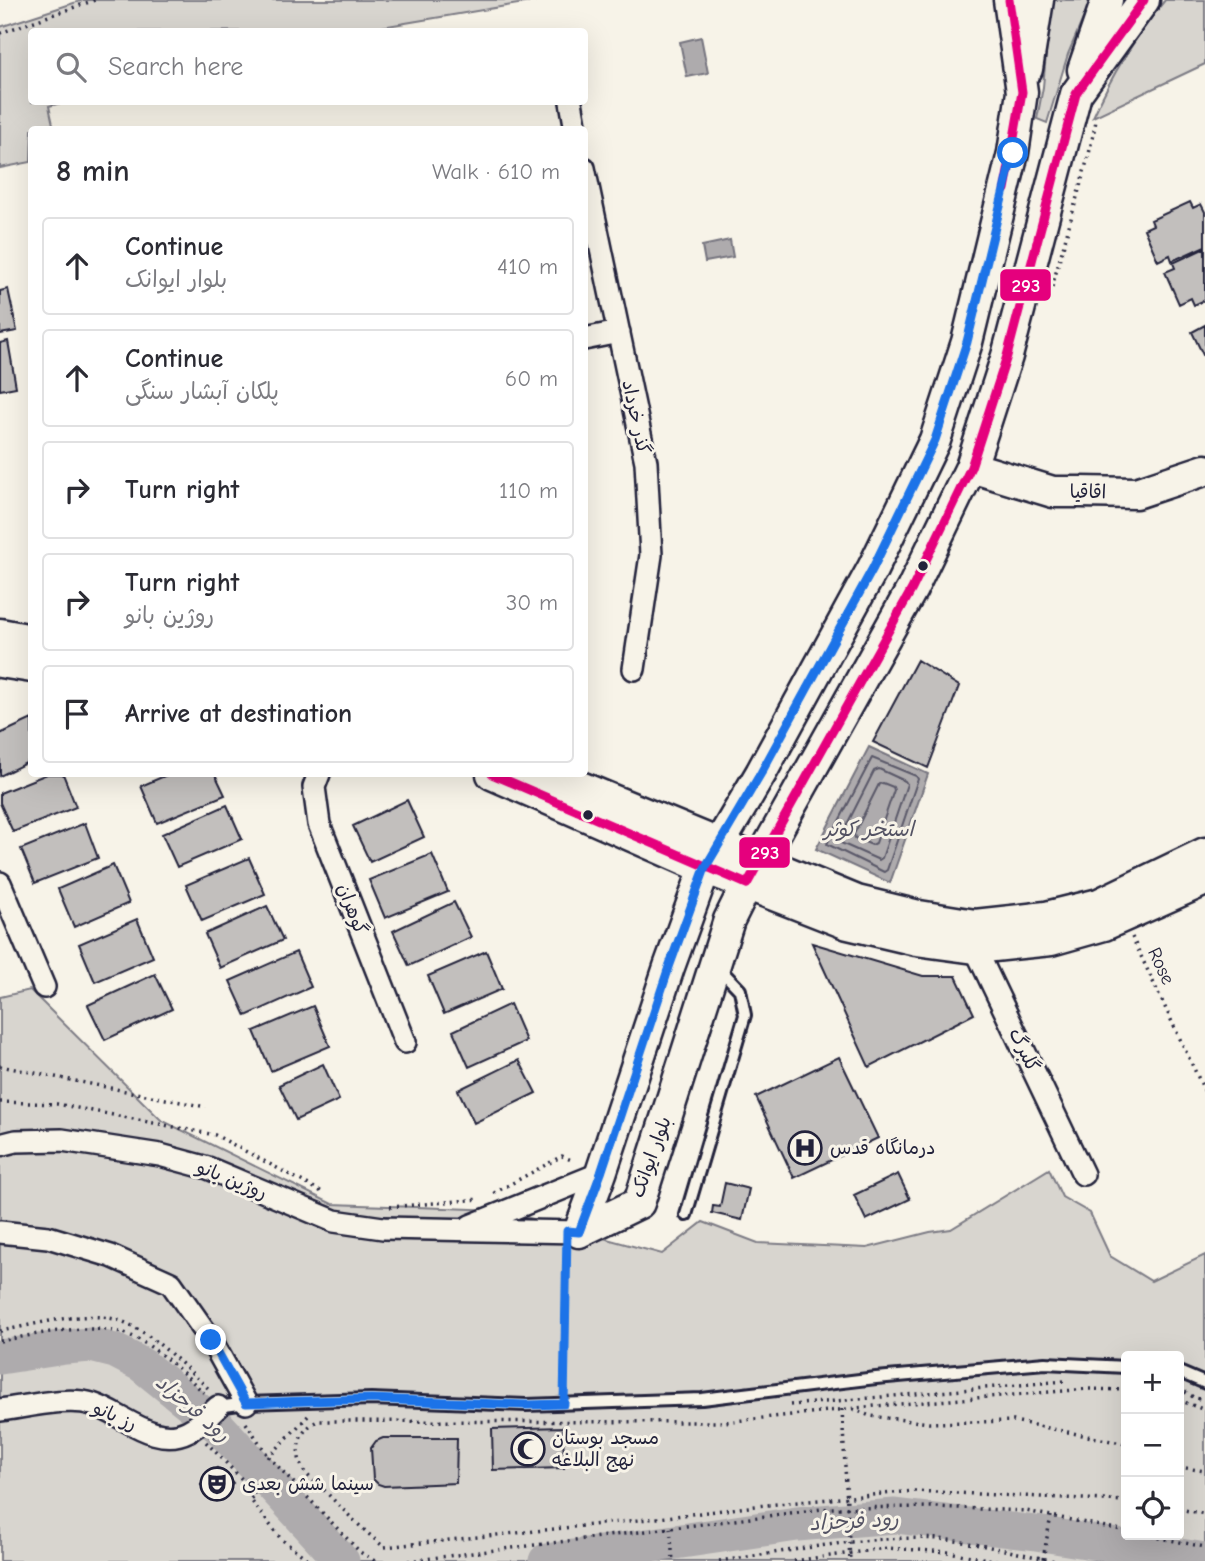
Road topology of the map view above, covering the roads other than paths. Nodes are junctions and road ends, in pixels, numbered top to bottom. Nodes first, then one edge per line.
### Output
1 (1009, 0) edge
2 (1038, 0) edge
3 (1107, 0) edge
4 (1144, 0) edge
5 (1022, 92) junction
6 (1076, 94) junction
7 (571, 105) edge
8 (575, 126) edge
9 (588, 187) edge
10 (619, 332) junction
11 (588, 338) edge
12 (971, 467) junction
13 (1205, 470) edge
14 (0, 634) edge
15 (28, 639) edge
16 (0, 662) edge
17 (28, 666) edge
18 (634, 669) dead end
19 (318, 777) edge
20 (500, 777) edge
21 (555, 777) edge
22 (1205, 853) edge
23 (712, 856) junction
24 (753, 873) junction
25 (1205, 880) edge
26 (0, 883) edge
27 (975, 936) junction
28 (714, 963) junction
29 (44, 987) dead end
30 (405, 1042) dead end
31 (0, 1145) edge
32 (601, 1173) junction
33 (1083, 1174) dead end
34 (685, 1215) dead end
35 (461, 1229) junction
36 (573, 1231) junction
37 (0, 1232) edge
38 (1121, 1367) edge
39 (1184, 1375) edge
40 (1205, 1383) edge
41 (232, 1405) junction
42 (0, 1410) edge

1 - 5 main road
2 - 5 main road
3 - 6 main road
4 - 6 main road, بلوار ایوانک
5 - 23 main road
6 - 12 main road, بلوار ایوانک
7 - 8 street
9 - 10 street, گذر خرداد
10 - 11 street
10 - 18 street, گذر خرداد
12 - 13 main road, اقاقیا
12 - 24 main road, بلوار ایوانک
14 - 15 main road
16 - 17 main road
19 - 30 street, گوهران
20 - 23 main road
21 - 23 main road
22 - 27 main road
23 - 24 main road
23 - 32 main road
24 - 27 main road
24 - 28 main road, بلوار ایوانک
25 - 27 main road
26 - 29 street
27 - 33 street, گلبرگ
28 - 34 lane
28 - 36 main road, بلوار ایوانک
31 - 35 street, روژین بانو
32 - 35 street
32 - 36 main road
35 - 36 street, روژین بانو
37 - 41 street
38 - 41 lane
39 - 40 lane
41 - 42 street, رز بانو

